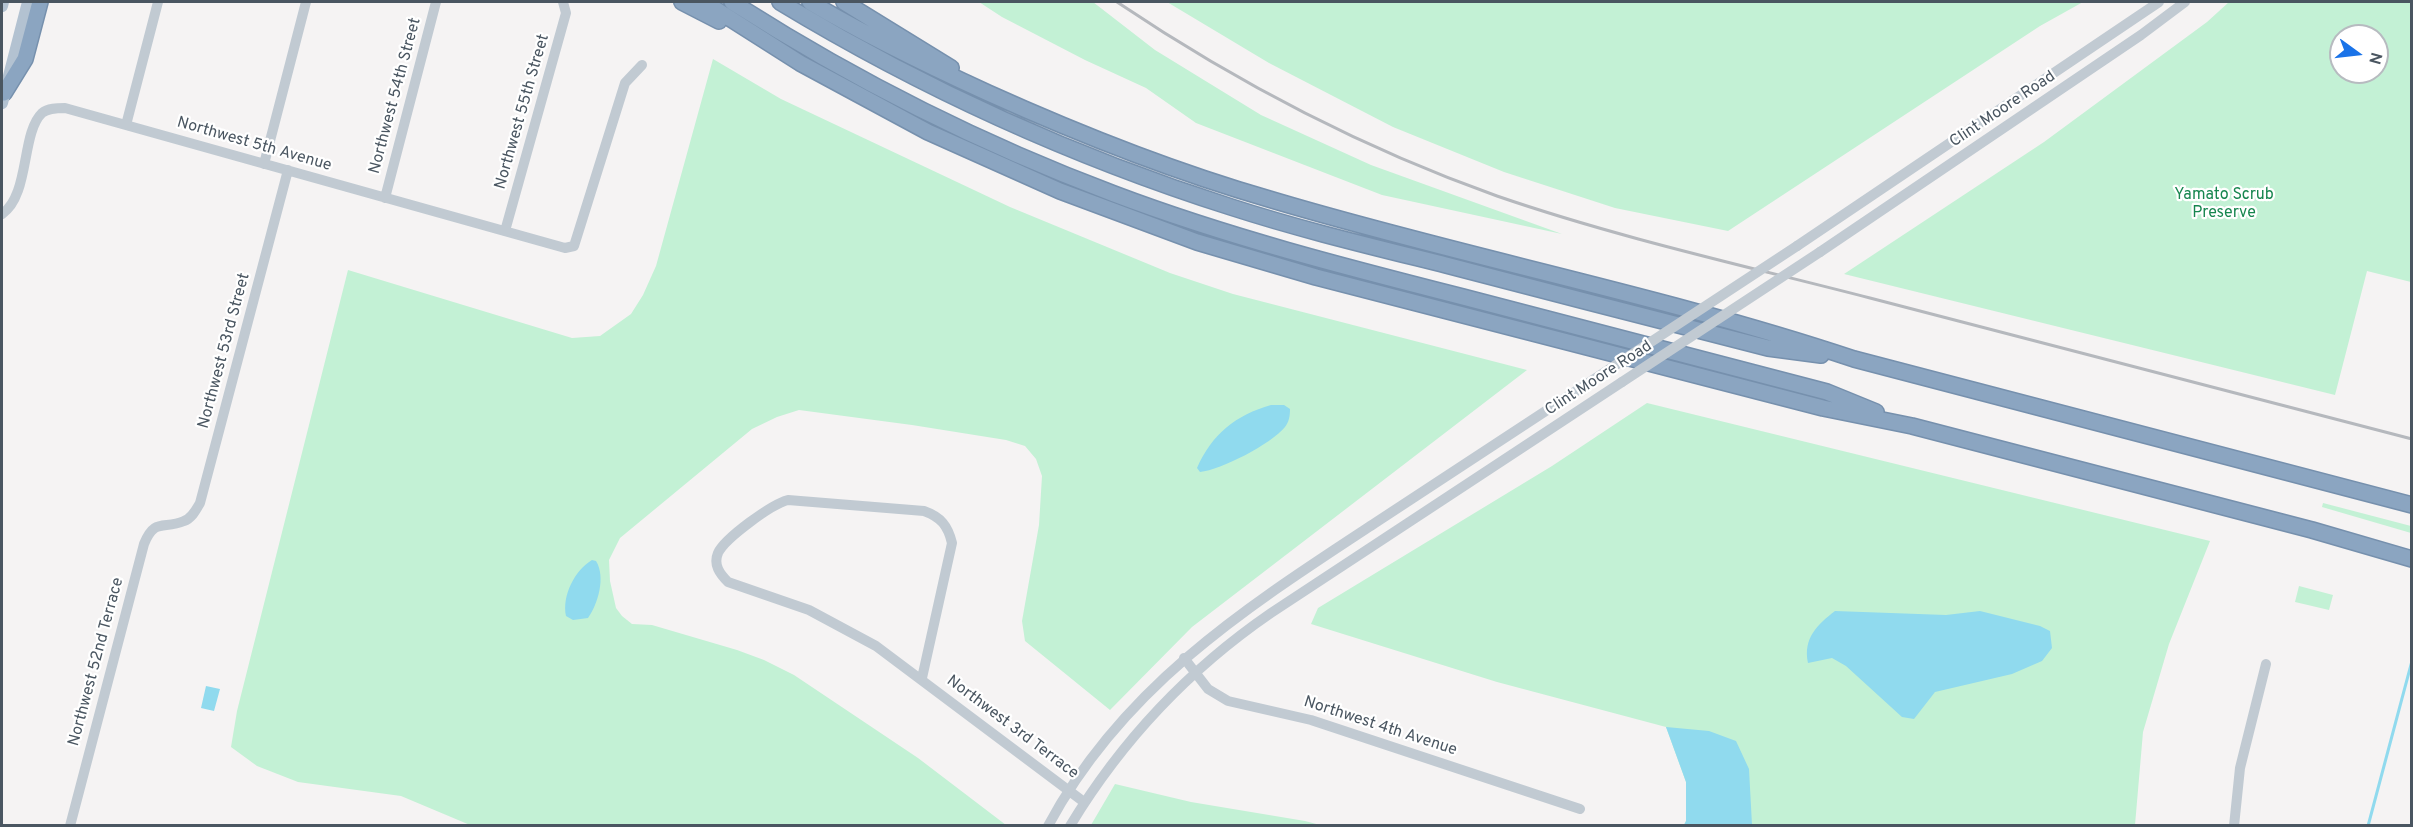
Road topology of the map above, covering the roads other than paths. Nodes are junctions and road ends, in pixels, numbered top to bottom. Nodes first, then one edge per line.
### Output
1 (28, 2) edge
2 (40, 2) edge
3 (158, 2) edge
4 (306, 2) edge
5 (436, 2) edge
6 (563, 2) edge
7 (682, 2) edge
8 (704, 2) edge
9 (732, 2) edge
10 (780, 2) edge
11 (810, 2) edge
12 (844, 2) edge
13 (2159, 2) edge
14 (2185, 2) edge
15 (768, 45) junction
16 (642, 65) dead end
17 (988, 93) junction
18 (3, 98) edge
19 (126, 125) junction
20 (264, 164) junction
21 (288, 170) junction
22 (385, 198) junction
23 (2, 214) edge
24 (505, 231) junction
25 (1854, 359) junction
26 (1912, 426) junction
27 (2412, 505) edge
28 (172, 524) joint
29 (2412, 559) edge
30 (1184, 658) junction
31 (2266, 664) dead end
32 (1194, 672) junction
33 (922, 678) junction
34 (1069, 790) junction
35 (1084, 802) junction
36 (1580, 809) dead end
37 (70, 825) edge
38 (1048, 825) edge
39 (1070, 825) edge
40 (2234, 825) edge

1 - 18 main road
2 - 18 highway
3 - 19 street
4 - 20 street
5 - 22 street, Northwest 54th Street
6 - 24 street, Northwest 55th Street
7 - 15 highway
8 - 15 highway
9 - 26 highway
10 - 25 highway
11 - 17 highway
12 - 17 highway
13 - 30 street, Clint Moore Road, bridge
14 - 32 street, Clint Moore Road, bridge
15 - 26 highway
16 - 24 street, Northwest 5th Avenue
17 - 25 highway
19 - 20 street, Northwest 5th Avenue
19 - 23 street, Northwest 5th Avenue
20 - 21 street, Northwest 5th Avenue
21 - 22 street, Northwest 5th Avenue
21 - 28 street, Northwest 53rd Street
22 - 24 street, Northwest 5th Avenue
25 - 27 highway
26 - 29 highway
28 - 37 street, Northwest 52nd Terrace
30 - 32 street, Northwest 4th Avenue
30 - 34 street, Clint Moore Road
31 - 40 street
32 - 35 street, Clint Moore Road
32 - 36 street, Northwest 4th Avenue
33 - 33 street, Northwest 3rd Terrace
33 - 34 street, Northwest 3rd Terrace
34 - 35 street, Northwest 3rd Terrace
34 - 38 street, Clint Moore Road
35 - 39 street, Clint Moore Road

